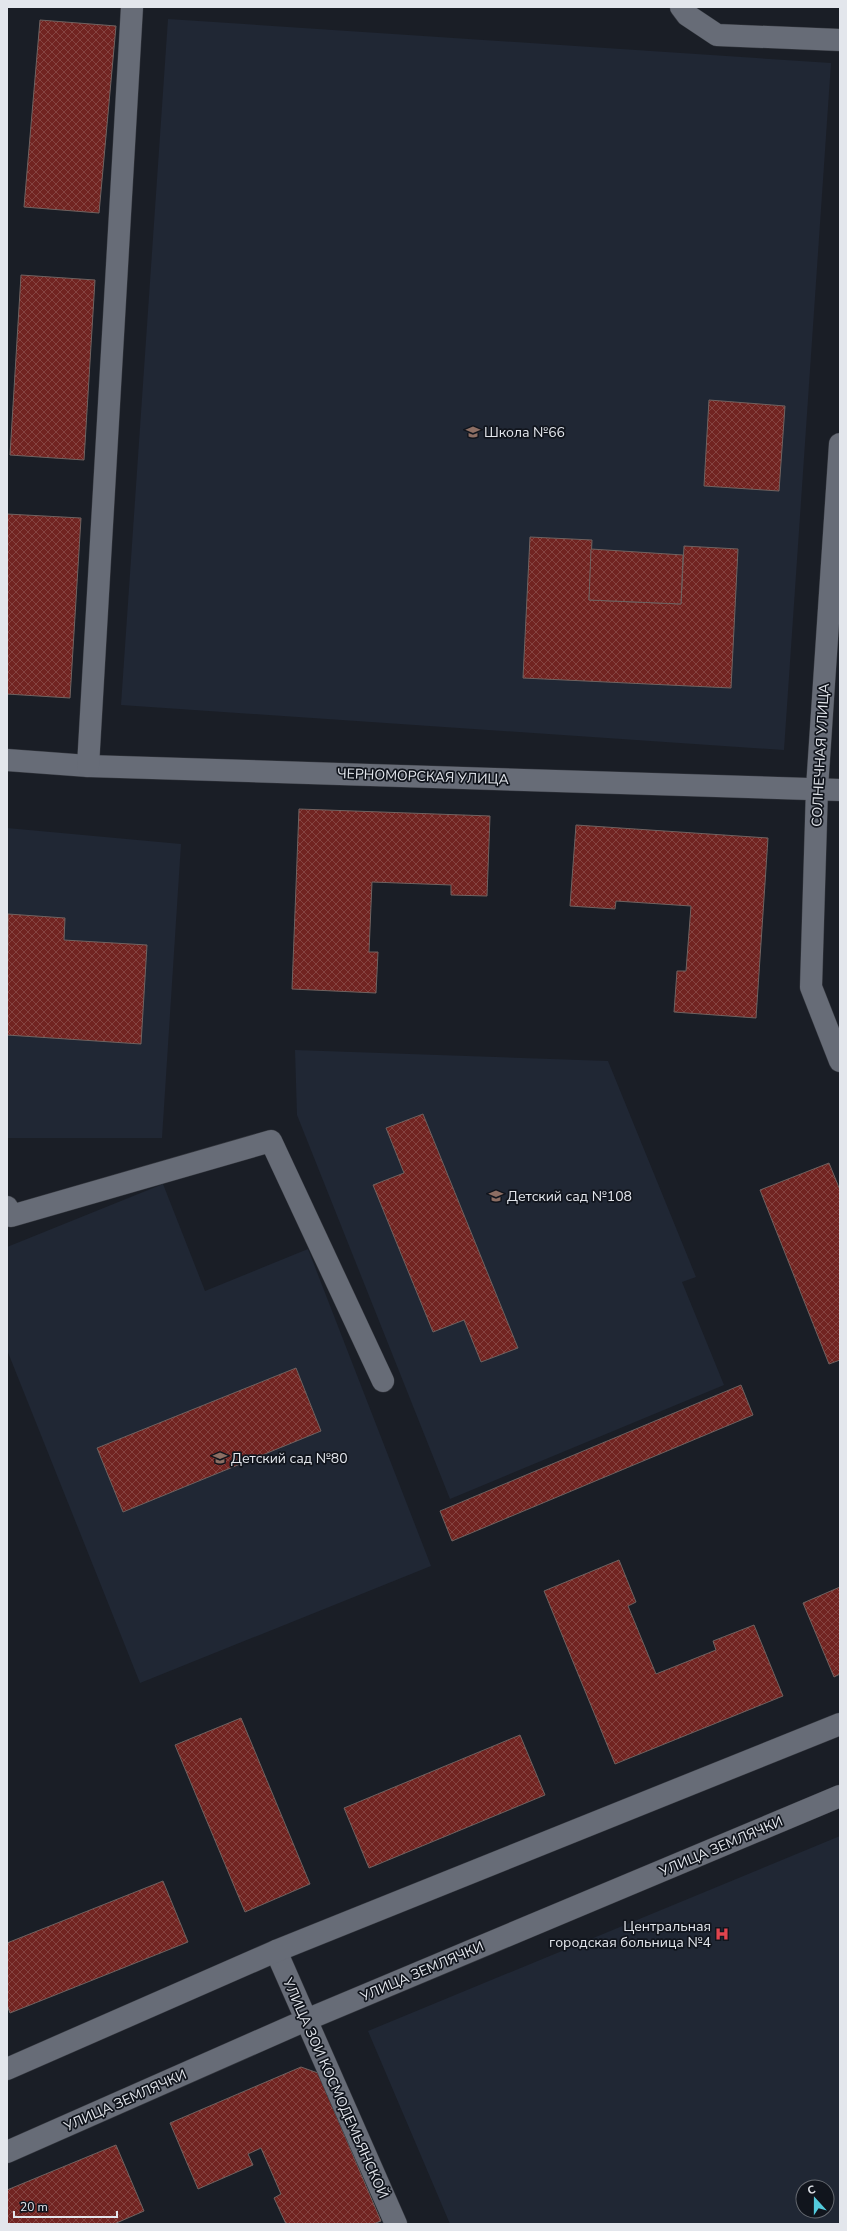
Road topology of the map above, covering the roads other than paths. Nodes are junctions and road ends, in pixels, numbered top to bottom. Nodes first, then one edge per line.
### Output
1 (132, 7) edge
2 (681, 7) edge
3 (840, 40) edge
4 (840, 444) edge
5 (834, 616) edge
6 (7, 760) edge
7 (88, 766) junction
8 (817, 788) junction
9 (840, 790) edge
10 (840, 1061) edge
11 (7, 1207) edge
12 (383, 1381) dead end
13 (840, 1724) edge
14 (840, 1796) edge
15 (276, 1951) junction
16 (306, 2020) junction
17 (7, 2069) edge
18 (7, 2152) edge
19 (396, 2224) edge

1 - 7 street
2 - 3 street
4 - 5 street, СОЛНЕЧНАЯ УЛИЦА
5 - 8 street, СОЛНЕЧНАЯ УЛИЦА
6 - 7 street, ЧЕРНОМОРСКАЯ УЛИЦА
7 - 8 street, ЧЕРНОМОРСКАЯ УЛИЦА
8 - 9 street, ЧЕРНОМОРСКАЯ УЛИЦА
8 - 10 street, СОЛНЕЧНАЯ УЛИЦА
11 - 12 street
13 - 15 street
14 - 16 street, УЛИЦА ЗЕМЛЯЧКИ
15 - 16 street, УЛИЦА ЗОИ КОСМОДЕМЬЯНСКОЙ
15 - 17 street
16 - 18 street, УЛИЦА ЗЕМЛЯЧКИ
16 - 19 street, УЛИЦА ЗОИ КОСМОДЕМЬЯНСКОЙ

